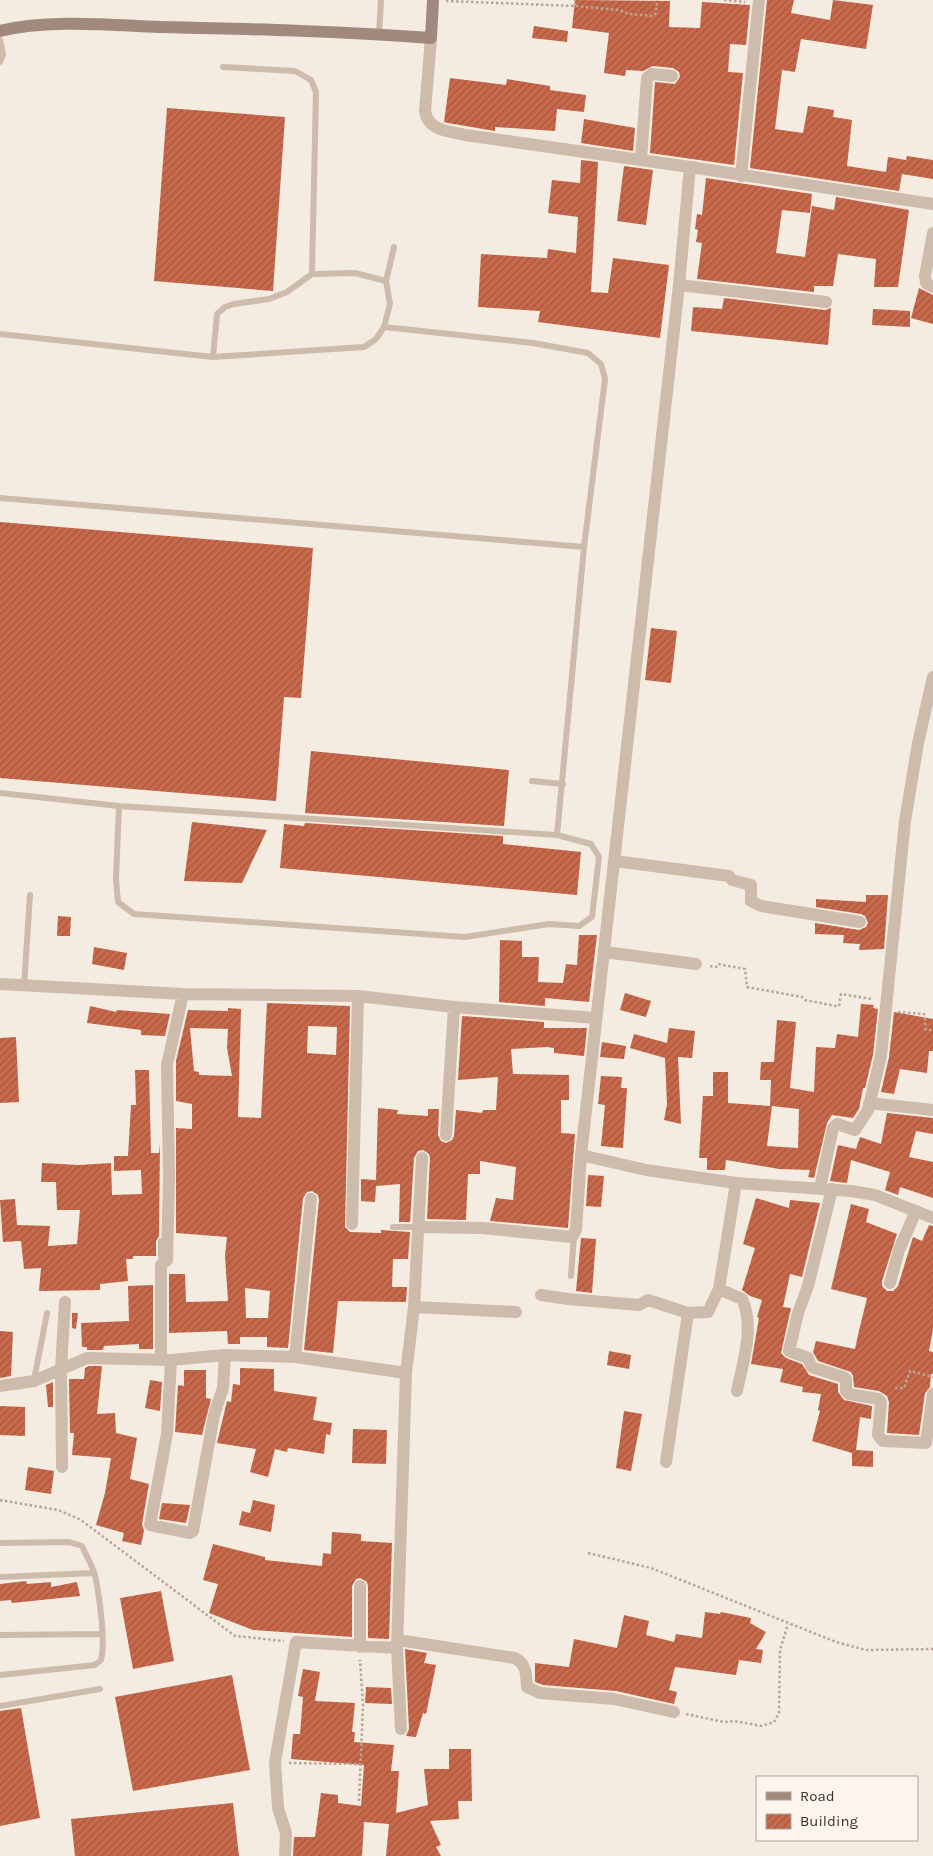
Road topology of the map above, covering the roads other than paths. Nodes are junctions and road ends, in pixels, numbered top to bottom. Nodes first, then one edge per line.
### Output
1 (381, 0) edge
2 (433, 0) edge
3 (759, 2) edge
4 (0, 31) edge
5 (379, 34) junction
6 (431, 38) junction
7 (0, 40) edge
8 (0, 62) edge
9 (223, 67) dead end
10 (672, 76) dead end
11 (641, 159) junction
12 (690, 167) junction
13 (741, 176) junction
14 (933, 204) edge
15 (933, 233) edge
16 (394, 248) dead end
17 (312, 274) junction
18 (386, 281) junction
19 (679, 284) junction
20 (933, 287) edge
21 (826, 302) dead end
22 (384, 328) junction
23 (0, 334) edge
24 (214, 357) junction
25 (0, 498) edge
26 (584, 547) junction
27 (933, 677) edge
28 (532, 781) dead end
29 (563, 784) junction
30 (0, 793) edge
31 (120, 806) junction
32 (557, 835) junction
33 (615, 861) junction
34 (30, 895) dead end
35 (860, 922) dead end
36 (605, 952) junction
37 (696, 964) road end
38 (0, 984) edge
39 (24, 986) junction
40 (183, 994) junction
41 (358, 996) junction
42 (454, 1006) junction
43 (596, 1018) junction
44 (870, 1102) junction
45 (933, 1110) edge
46 (446, 1135) dead end
47 (581, 1155) junction
48 (422, 1158) dead end
49 (736, 1183) junction
50 (826, 1188) junction
51 (311, 1199) dead end
52 (916, 1211) junction
53 (933, 1218) edge
54 (352, 1224) dead end
55 (393, 1227) dead end
56 (420, 1227) junction
57 (574, 1236) junction
58 (161, 1241) dead end
59 (161, 1265) junction
60 (571, 1276) dead end
61 (890, 1283) dead end
62 (718, 1288) junction
63 (541, 1295) dead end
64 (65, 1302) dead end
65 (414, 1307) junction
66 (516, 1312) dead end
67 (47, 1313) dead end
68 (688, 1313) junction
69 (225, 1355) junction
70 (295, 1357) junction
71 (166, 1360) junction
72 (61, 1368) junction
73 (406, 1372) junction
74 (34, 1381) junction
75 (0, 1386) edge
76 (737, 1391) dead end
77 (933, 1394) edge
78 (666, 1462) dead end
79 (62, 1467) dead end
80 (0, 1543) edge
81 (94, 1573) junction
82 (0, 1577) edge
83 (360, 1586) dead end
84 (0, 1634) edge
85 (102, 1634) junction
86 (398, 1644) junction
87 (360, 1647) junction
88 (0, 1674) edge
89 (100, 1689) dead end
90 (0, 1706) edge
91 (674, 1712) road end
92 (400, 1729) dead end
93 (285, 1856) edge

1 - 5 lane
2 - 6 main road
3 - 13 street
4 - 5 main road
5 - 6 main road
6 - 11 street
7 - 8 lane
9 - 17 lane
10 - 11 street
11 - 12 street
12 - 13 street
12 - 19 street
13 - 14 street
15 - 20 street
16 - 18 lane
17 - 18 lane
17 - 24 lane
18 - 22 lane
19 - 21 street
19 - 33 street
22 - 24 lane
22 - 26 lane
23 - 24 lane
25 - 26 lane
26 - 29 lane
27 - 44 street
28 - 29 lane
29 - 32 lane
30 - 31 lane
31 - 32 lane
31 - 32 lane
33 - 35 street
33 - 36 street
34 - 39 lane
36 - 37 street
36 - 43 street
38 - 39 street
39 - 40 street
40 - 41 street
40 - 59 street
41 - 42 street
41 - 54 street
42 - 43 street
42 - 46 street
43 - 47 street
44 - 45 street
44 - 50 street
47 - 49 street
47 - 57 street
48 - 56 street
49 - 50 street
49 - 62 street
50 - 52 street
50 - 77 street
51 - 70 street
52 - 53 street
52 - 61 street
55 - 56 lane
56 - 57 street
56 - 65 street
57 - 60 lane
58 - 59 lane
59 - 71 street
62 - 68 street
62 - 76 street
63 - 68 street
64 - 72 street
65 - 66 street
65 - 73 street
67 - 74 lane
68 - 78 street
69 - 70 street
69 - 71 street
69 - 71 street
70 - 73 street
71 - 72 street
72 - 74 street
72 - 79 street
73 - 86 street
74 - 75 street
80 - 81 lane
81 - 82 lane
81 - 85 lane
83 - 87 street
84 - 85 lane
85 - 88 lane
86 - 87 street
86 - 91 street
86 - 92 street
87 - 93 street
89 - 90 lane

